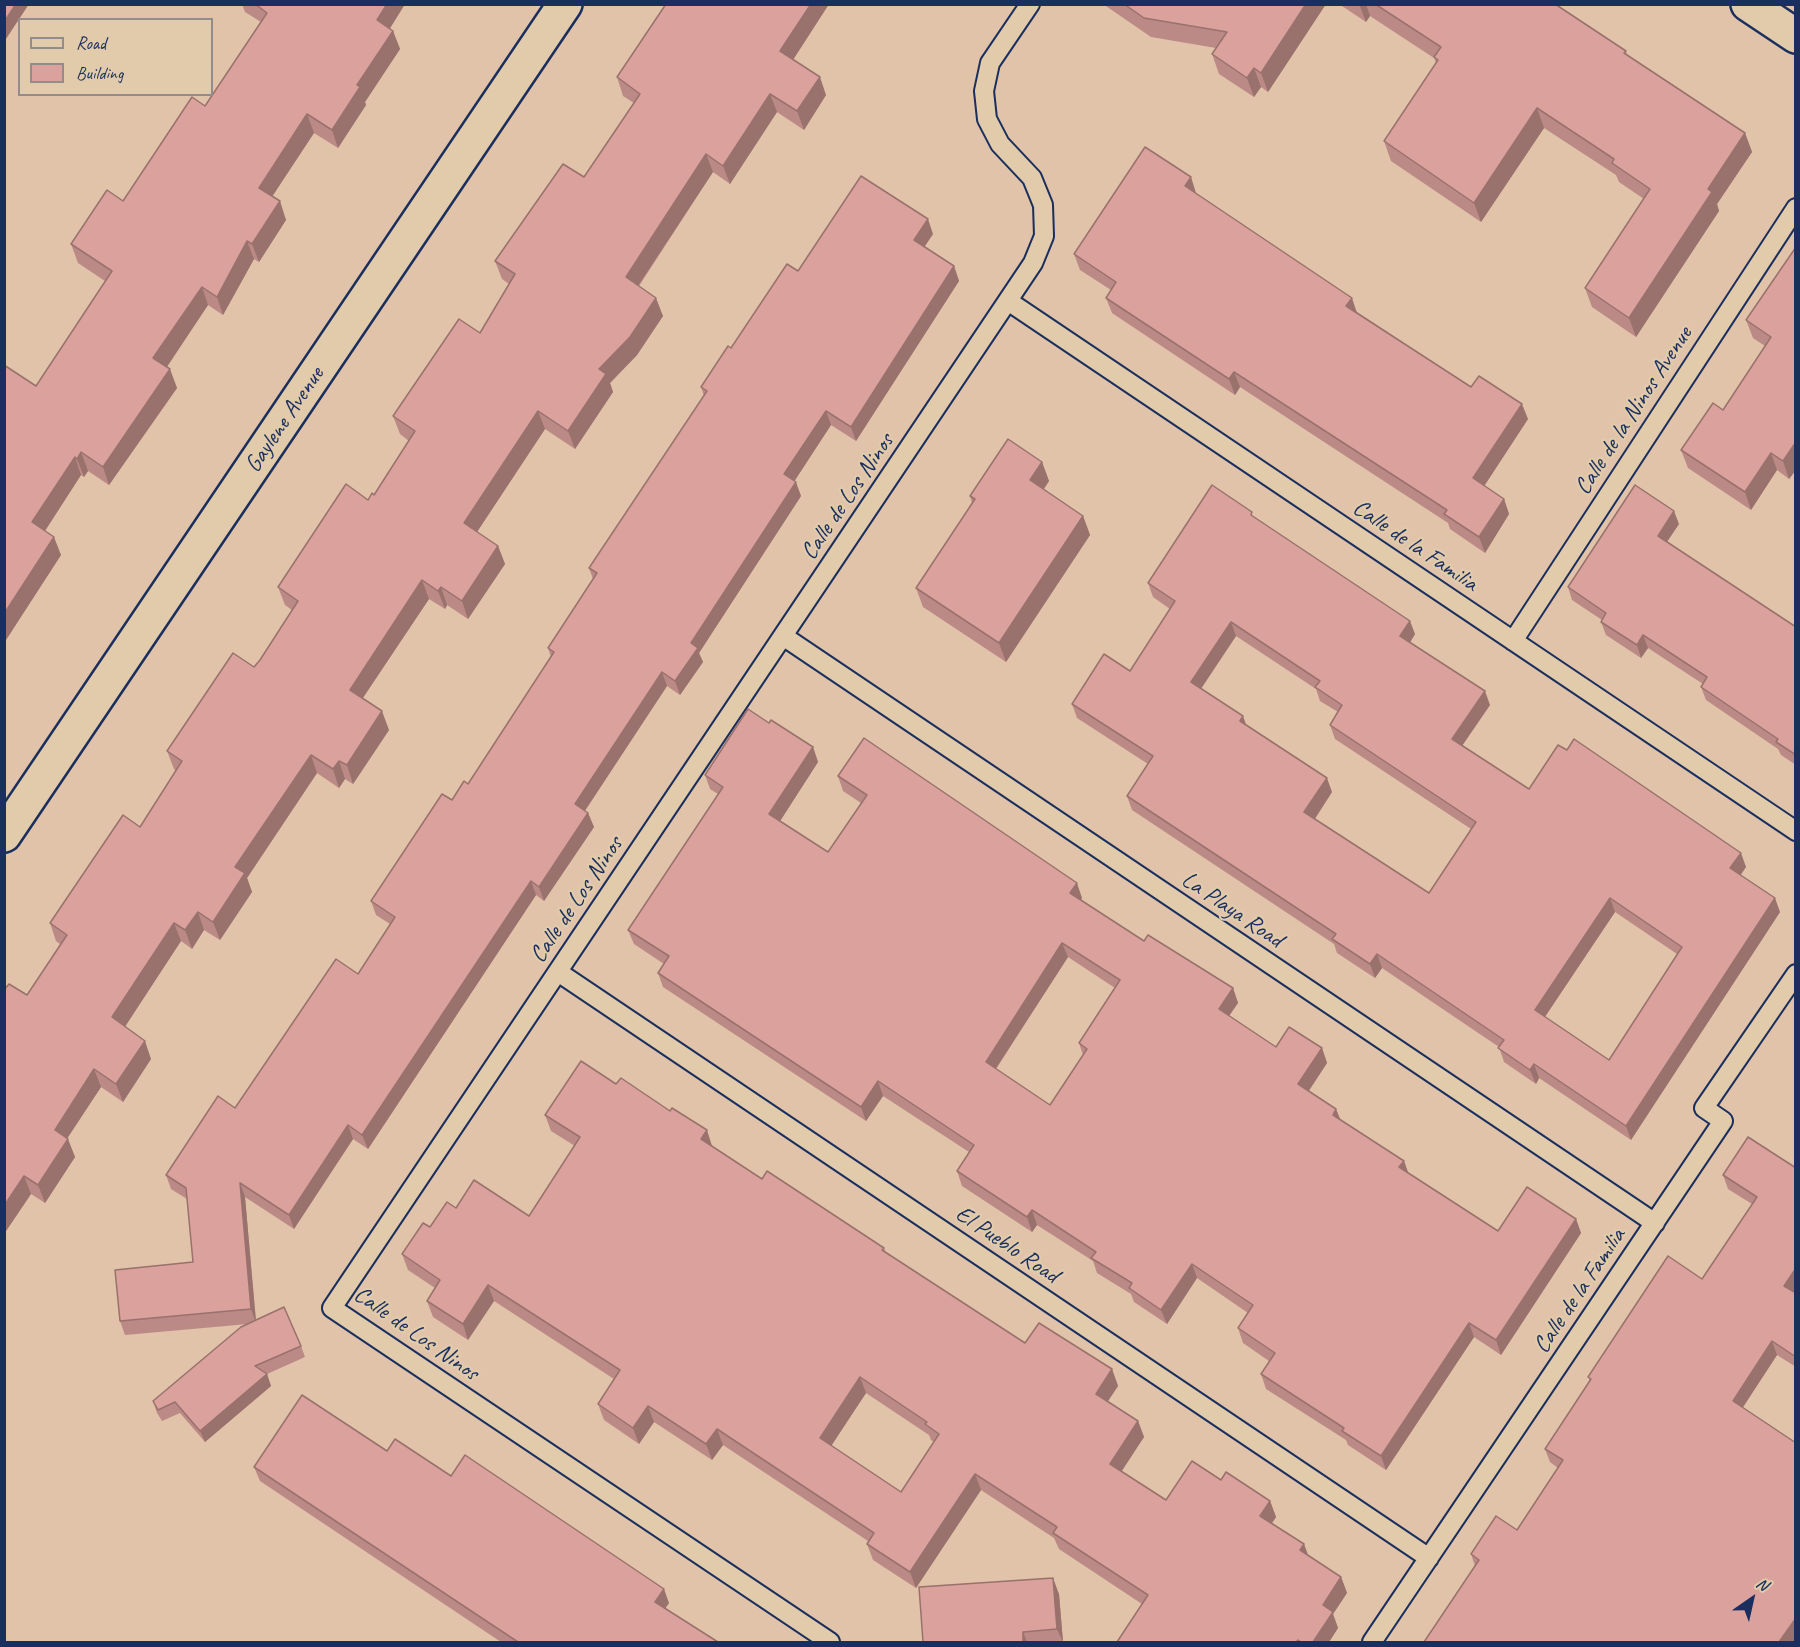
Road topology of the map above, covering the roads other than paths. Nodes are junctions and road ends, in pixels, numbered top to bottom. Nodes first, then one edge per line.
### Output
1 (565, 4) edge
2 (1030, 4) edge
3 (1748, 4) edge
4 (1796, 36) edge
5 (1796, 208) edge
6 (1008, 301) junction
7 (783, 636) junction
8 (1513, 641) junction
9 (1796, 831) edge
10 (4, 835) edge
11 (558, 972) junction
12 (1796, 974) edge
13 (1655, 1222) junction
14 (1429, 1558) junction
15 (830, 1642) edge
16 (1372, 1642) edge

1 - 10 street, Gaylene Avenue
2 - 6 lane, Calle de Los Ninos
3 - 4 street
5 - 8 lane, Calle de la Ninos Avenue
6 - 7 lane, Calle de Los Ninos
6 - 8 lane, Calle de la Familia
7 - 11 lane, Calle de Los Ninos
7 - 13 lane, La Playa Road
8 - 9 lane, Calle de la Familia
11 - 14 lane, El Pueblo Road
11 - 15 lane, Calle de Los Ninos
12 - 13 lane, Calle de la Familia
13 - 14 lane, Calle de la Familia
14 - 16 lane, Calle de la Familia

